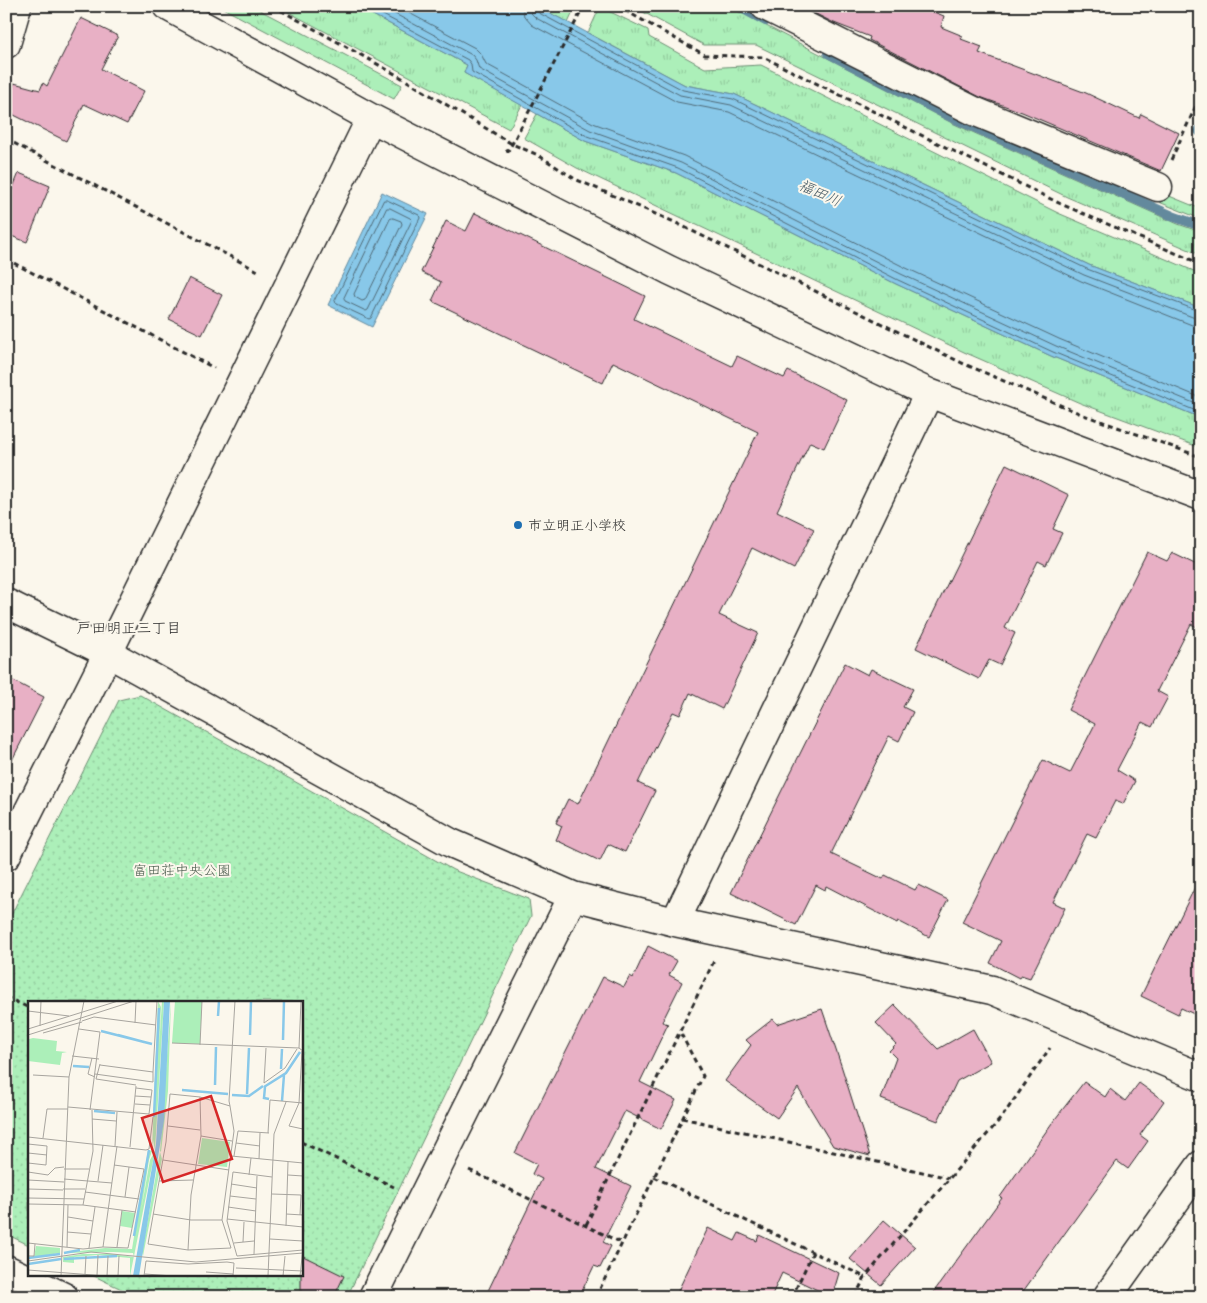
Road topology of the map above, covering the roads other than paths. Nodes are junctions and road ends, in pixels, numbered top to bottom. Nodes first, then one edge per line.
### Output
1 (17, 6) edge
2 (168, 6) edge
3 (765, 6) edge
4 (6, 44) edge
5 (371, 118) junction
6 (1158, 187) road end
7 (929, 393) junction
8 (1201, 496) edge
9 (6, 603) edge
10 (108, 653) junction
11 (6, 856) edge
12 (573, 896) junction
13 (675, 922) junction
14 (1201, 1076) edge
15 (1201, 1165) edge
16 (6, 1269) edge
17 (64, 1297) edge
18 (373, 1297) edge
19 (1107, 1297) edge

1 - 4 street
2 - 5 street
3 - 6 street
5 - 7 street
5 - 10 street
7 - 8 street
7 - 13 street
9 - 10 street
10 - 11 street
10 - 12 street
12 - 13 street
12 - 18 street
13 - 14 street
15 - 19 street
16 - 17 street

